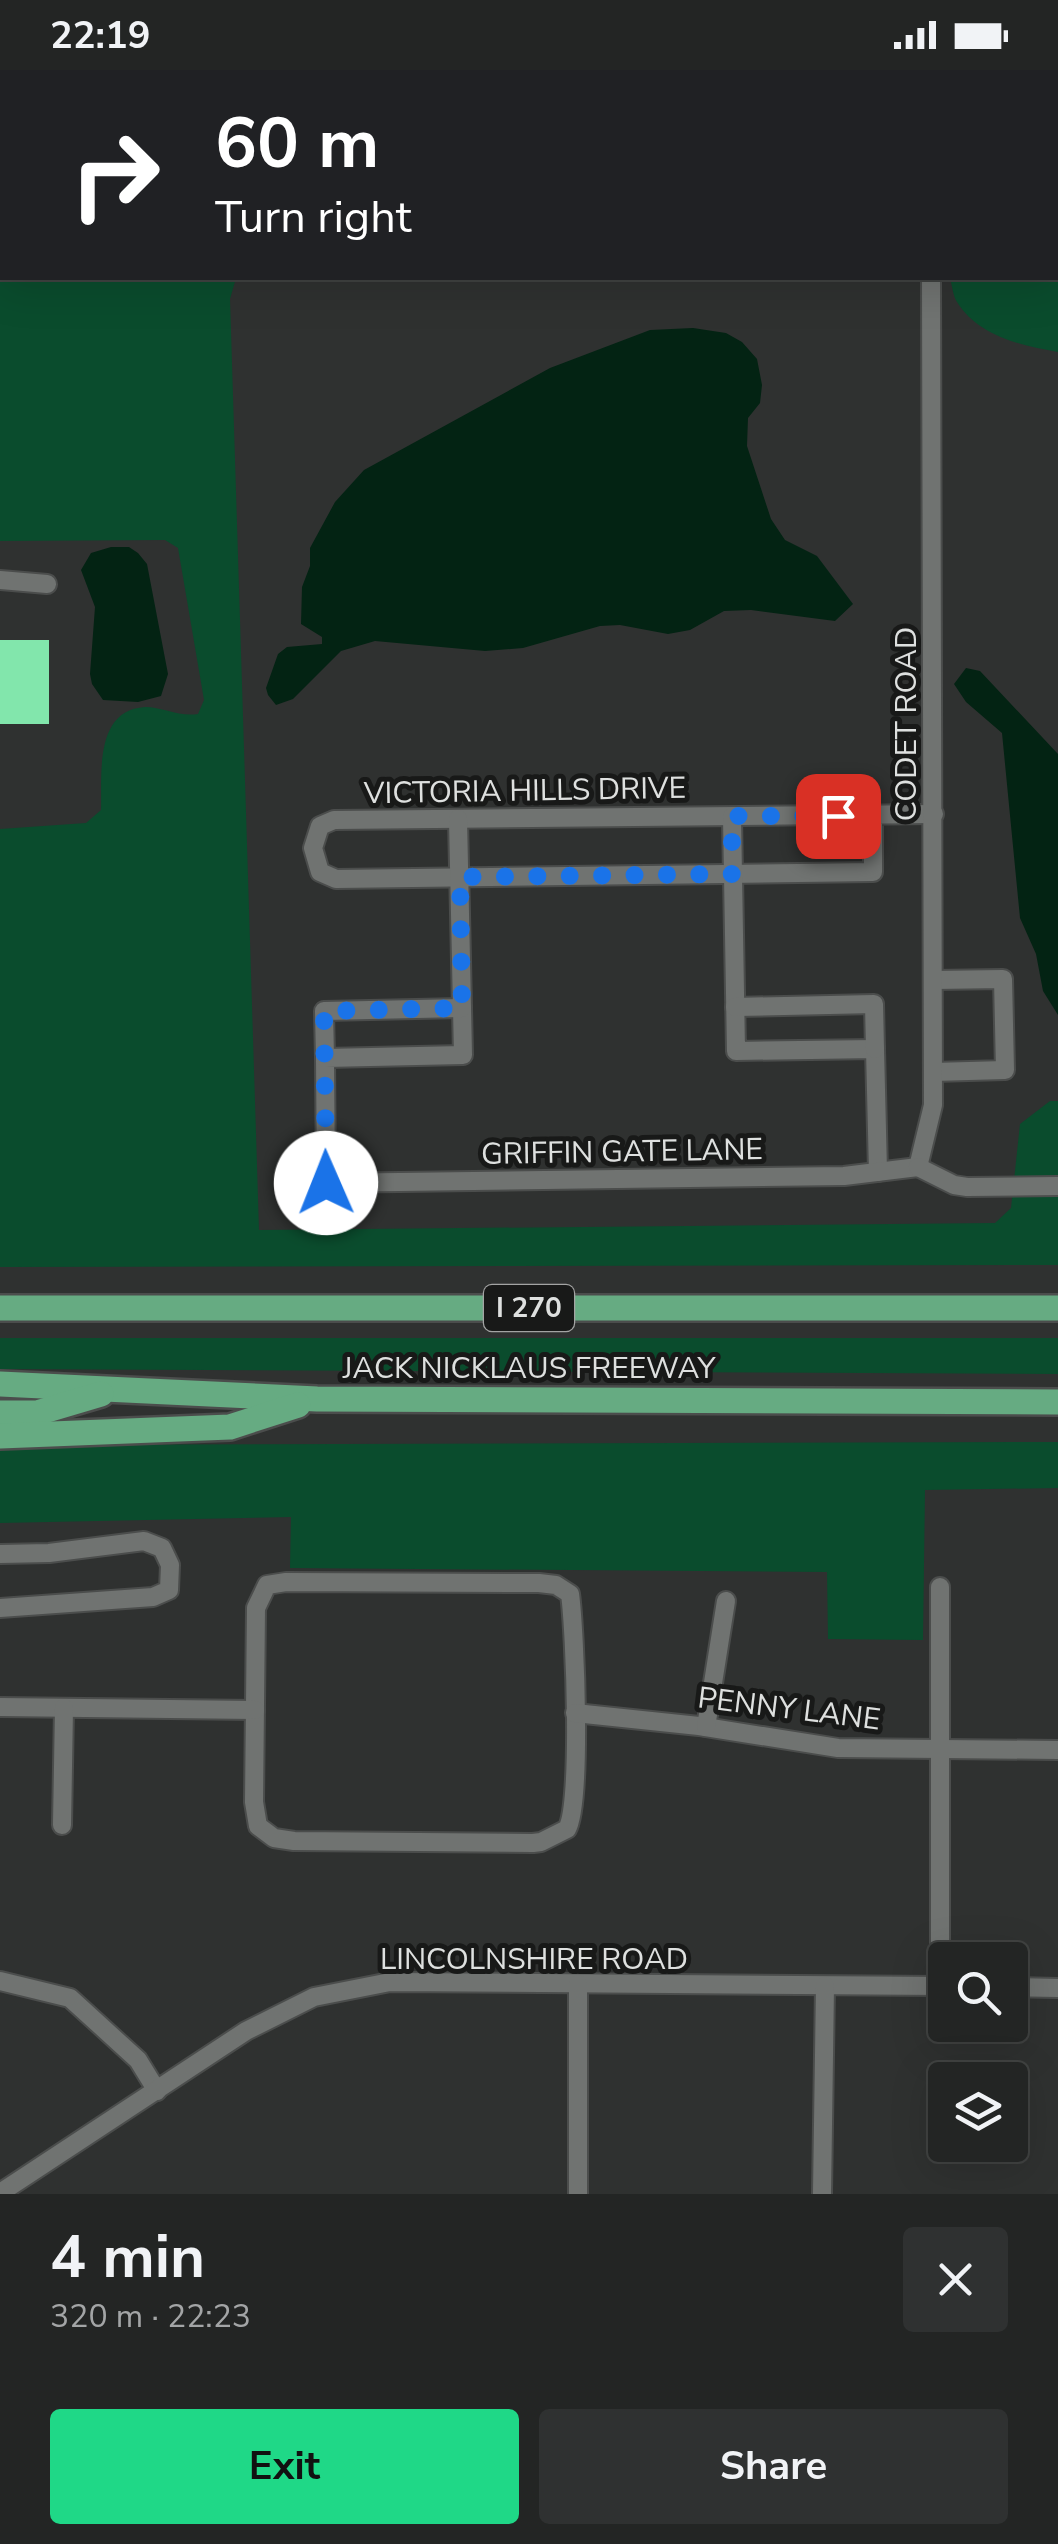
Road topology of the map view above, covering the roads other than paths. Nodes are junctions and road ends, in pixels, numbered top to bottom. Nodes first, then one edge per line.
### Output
1 (931, 280) edge
2 (0, 580) edge
3 (47, 584) dead end
4 (934, 814) junction
5 (873, 815) junction
6 (732, 816) junction
7 (458, 819) junction
8 (732, 874) junction
9 (460, 877) junction
10 (934, 980) junction
11 (735, 1007) junction
12 (462, 1008) junction
13 (875, 1049) junction
14 (325, 1058) junction
15 (933, 1072) junction
16 (918, 1168) junction
17 (878, 1172) junction
18 (1058, 1186) edge
19 (0, 1308) edge
20 (1058, 1308) edge
21 (0, 1384) edge
22 (110, 1392) junction
23 (317, 1400) junction
24 (1058, 1402) edge
25 (0, 1413) edge
26 (0, 1436) edge
27 (0, 1554) edge
28 (940, 1587) dead end
29 (726, 1601) dead end
30 (0, 1608) edge
31 (0, 1708) edge
32 (64, 1708) junction
33 (255, 1710) junction
34 (575, 1712) junction
35 (706, 1727) junction
36 (938, 1748) junction
37 (1058, 1750) edge
38 (62, 1825) dead end
39 (941, 1942) edge
40 (0, 1981) edge
41 (578, 1984) junction
42 (825, 1986) junction
43 (928, 1986) edge
44 (1028, 1987) edge
45 (1058, 1988) edge
46 (157, 2090) junction
47 (22, 2188) edge
48 (0, 2193) edge
49 (578, 2194) edge
50 (822, 2194) edge

1 - 4 street, CODET ROAD
2 - 3 street
4 - 5 street, VICTORIA HILLS DRIVE
4 - 10 street, CODET ROAD
5 - 6 street, VICTORIA HILLS DRIVE
5 - 8 street
6 - 7 street, VICTORIA HILLS DRIVE
6 - 8 street
7 - 9 street
7 - 9 street, VICTORIA HILLS DRIVE
8 - 9 street
8 - 11 street
9 - 12 street
10 - 15 street, CODET ROAD
10 - 15 street
11 - 13 street
11 - 13 street
12 - 14 street
12 - 14 street
13 - 17 street
14 - 17 street, GRIFFIN GATE LANE
15 - 16 street, CODET ROAD
16 - 17 street, GRIFFIN GATE LANE
16 - 18 street
19 - 20 highway, JACK NICKLAUS FREEWAY / I 270
21 - 22 highway, JACK NICKLAUS FREEWAY
22 - 23 highway, JACK NICKLAUS FREEWAY
22 - 25 highway
23 - 24 highway, JACK NICKLAUS FREEWAY
23 - 26 highway
27 - 30 street
28 - 36 street
29 - 35 street
31 - 32 street
32 - 33 street
32 - 38 street
33 - 34 street
33 - 34 street
34 - 35 street, PENNY LANE
35 - 36 street, PENNY LANE
36 - 37 street, PENNY LANE
36 - 39 street
40 - 46 street
41 - 42 street, LINCOLNSHIRE ROAD
41 - 46 street, LINCOLNSHIRE ROAD
41 - 49 street
42 - 43 street, LINCOLNSHIRE ROAD
42 - 50 street
44 - 45 street
46 - 47 street, LINCOLNSHIRE ROAD
47 - 48 street, LINCOLNSHIRE ROAD

